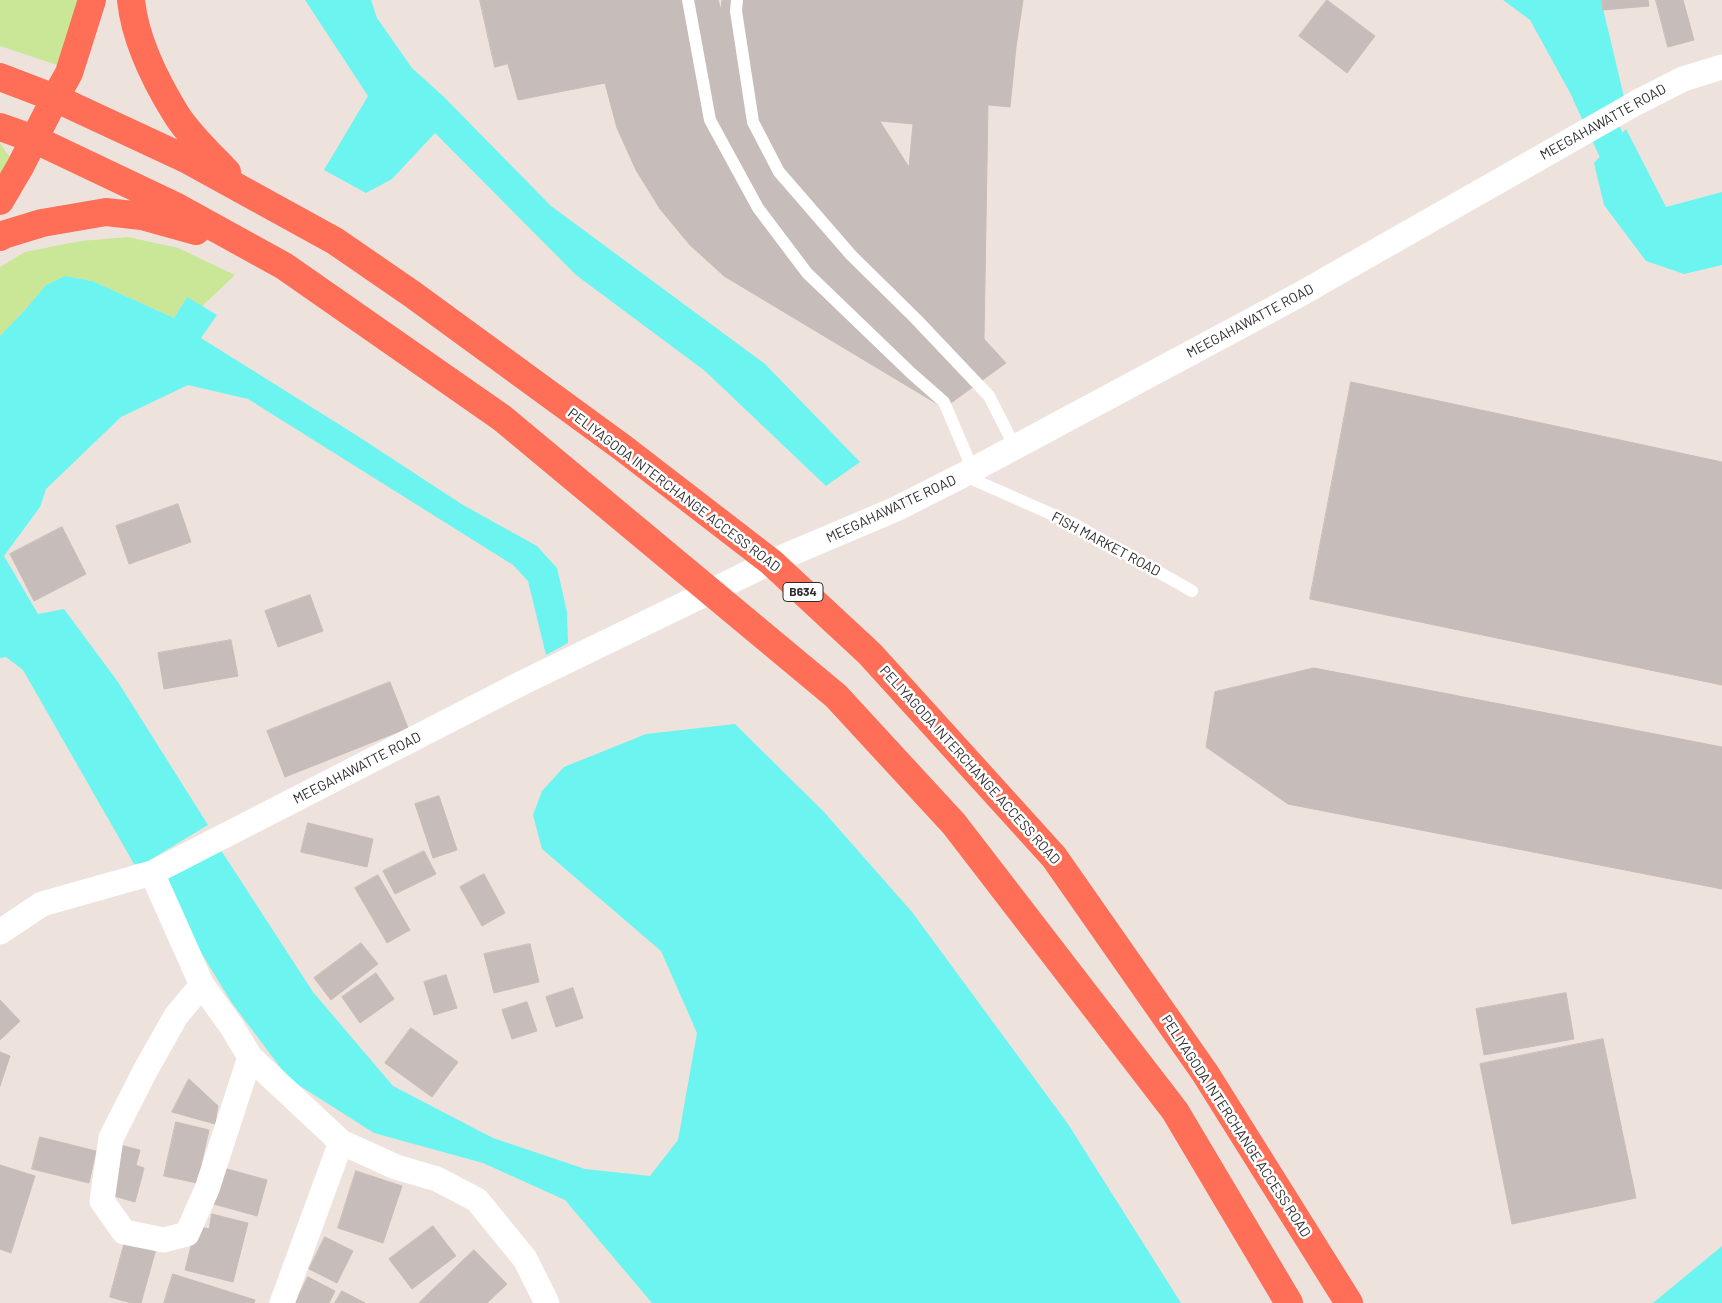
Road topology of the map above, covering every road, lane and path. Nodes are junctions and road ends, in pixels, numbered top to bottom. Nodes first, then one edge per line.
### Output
1 (92, 0) edge
2 (132, 0) edge
3 (688, 0) edge
4 (738, 0) edge
5 (1722, 67) edge
6 (0, 77) edge
7 (55, 98) junction
8 (0, 127) edge
9 (34, 139) junction
10 (246, 192) junction
11 (0, 201) edge
12 (0, 237) edge
13 (250, 247) junction
14 (1015, 447) junction
15 (968, 473) junction
16 (771, 562) junction
17 (1192, 591) dead end
18 (710, 592) junction
19 (152, 873) junction
20 (0, 932) edge
21 (202, 985) junction
22 (250, 1057) junction
23 (341, 1142) junction
24 (282, 1303) edge
25 (547, 1303) edge
26 (1289, 1303) edge
27 (1349, 1303) edge

1 - 7 highway
2 - 10 highway
3 - 15 lane
4 - 14 lane
5 - 14 street, MEEGAHAWATTE ROAD
6 - 7 highway, PELIYAGODA INTERCHANGE ACCESS ROAD / B634
7 - 9 highway
7 - 10 highway, PELIYAGODA INTERCHANGE ACCESS ROAD / B634
8 - 9 highway
9 - 11 highway
9 - 13 highway
10 - 16 highway, PELIYAGODA INTERCHANGE ACCESS ROAD / B634
12 - 13 highway
13 - 18 highway
14 - 15 street, MEEGAHAWATTE ROAD
15 - 16 street, MEEGAHAWATTE ROAD
15 - 17 lane, FISH MARKET ROAD
16 - 18 street, MEEGAHAWATTE ROAD
16 - 27 highway, PELIYAGODA INTERCHANGE ACCESS ROAD / B634
18 - 19 street, MEEGAHAWATTE ROAD
18 - 26 highway
19 - 20 street, MEEGAHAWATTE ROAD
19 - 21 street
21 - 22 street
21 - 22 street
22 - 23 street
23 - 24 street
23 - 25 street

